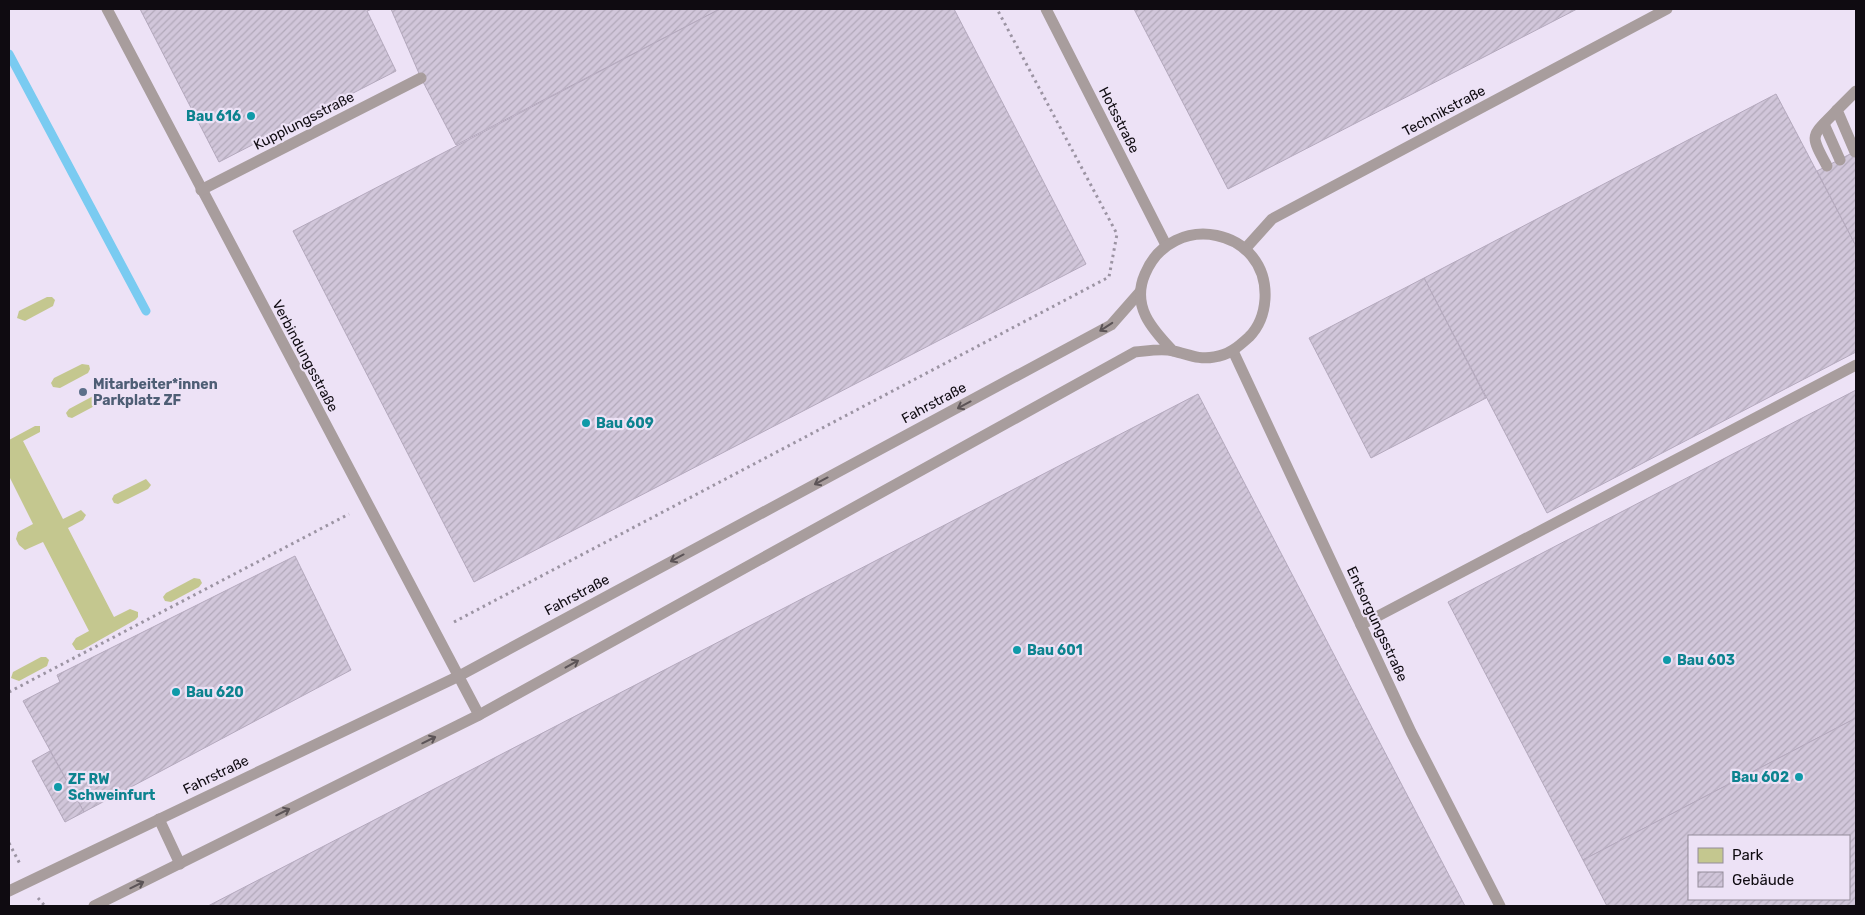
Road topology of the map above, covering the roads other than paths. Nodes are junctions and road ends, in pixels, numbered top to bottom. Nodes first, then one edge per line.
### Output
1 (107, 9) edge
2 (1046, 9) edge
3 (1666, 9) edge
4 (421, 78) dead end
5 (1856, 91) edge
6 (1836, 110) junction
7 (1824, 124) junction
8 (1855, 152) dead end
9 (1840, 160) dead end
10 (1827, 166) dead end
11 (201, 190) junction
12 (1166, 245) junction
13 (1245, 249) junction
14 (1140, 292) junction
15 (1172, 350) junction
16 (1233, 351) junction
17 (1856, 364) edge
18 (1361, 625) junction
19 (459, 676) junction
20 (479, 715) junction
21 (159, 819) junction
22 (180, 864) junction
23 (9, 891) edge
24 (94, 906) edge
25 (1500, 906) edge

1 - 11 lane, Verbindungsstraße
2 - 12 lane, Hotsstraße
3 - 13 lane, Technikstraße
4 - 11 lane, Kupplungsstraße
5 - 6 lane
6 - 7 lane
6 - 8 lane
7 - 9 lane
7 - 10 lane
11 - 19 lane, Verbindungsstraße
12 - 13 lane
12 - 14 lane
13 - 16 lane
14 - 15 lane
14 -> 19 lane, Fahrstraße
15 - 16 lane
20 -> 15 lane
16 - 18 lane, Entsorgungsstraße
17 - 18 lane
18 - 25 lane, Entsorgungsstraße
19 - 20 lane, Verbindungsstraße
19 - 21 lane, Fahrstraße
22 -> 20 lane
21 - 22 lane
21 - 23 lane, Fahrstraße
24 -> 22 lane

